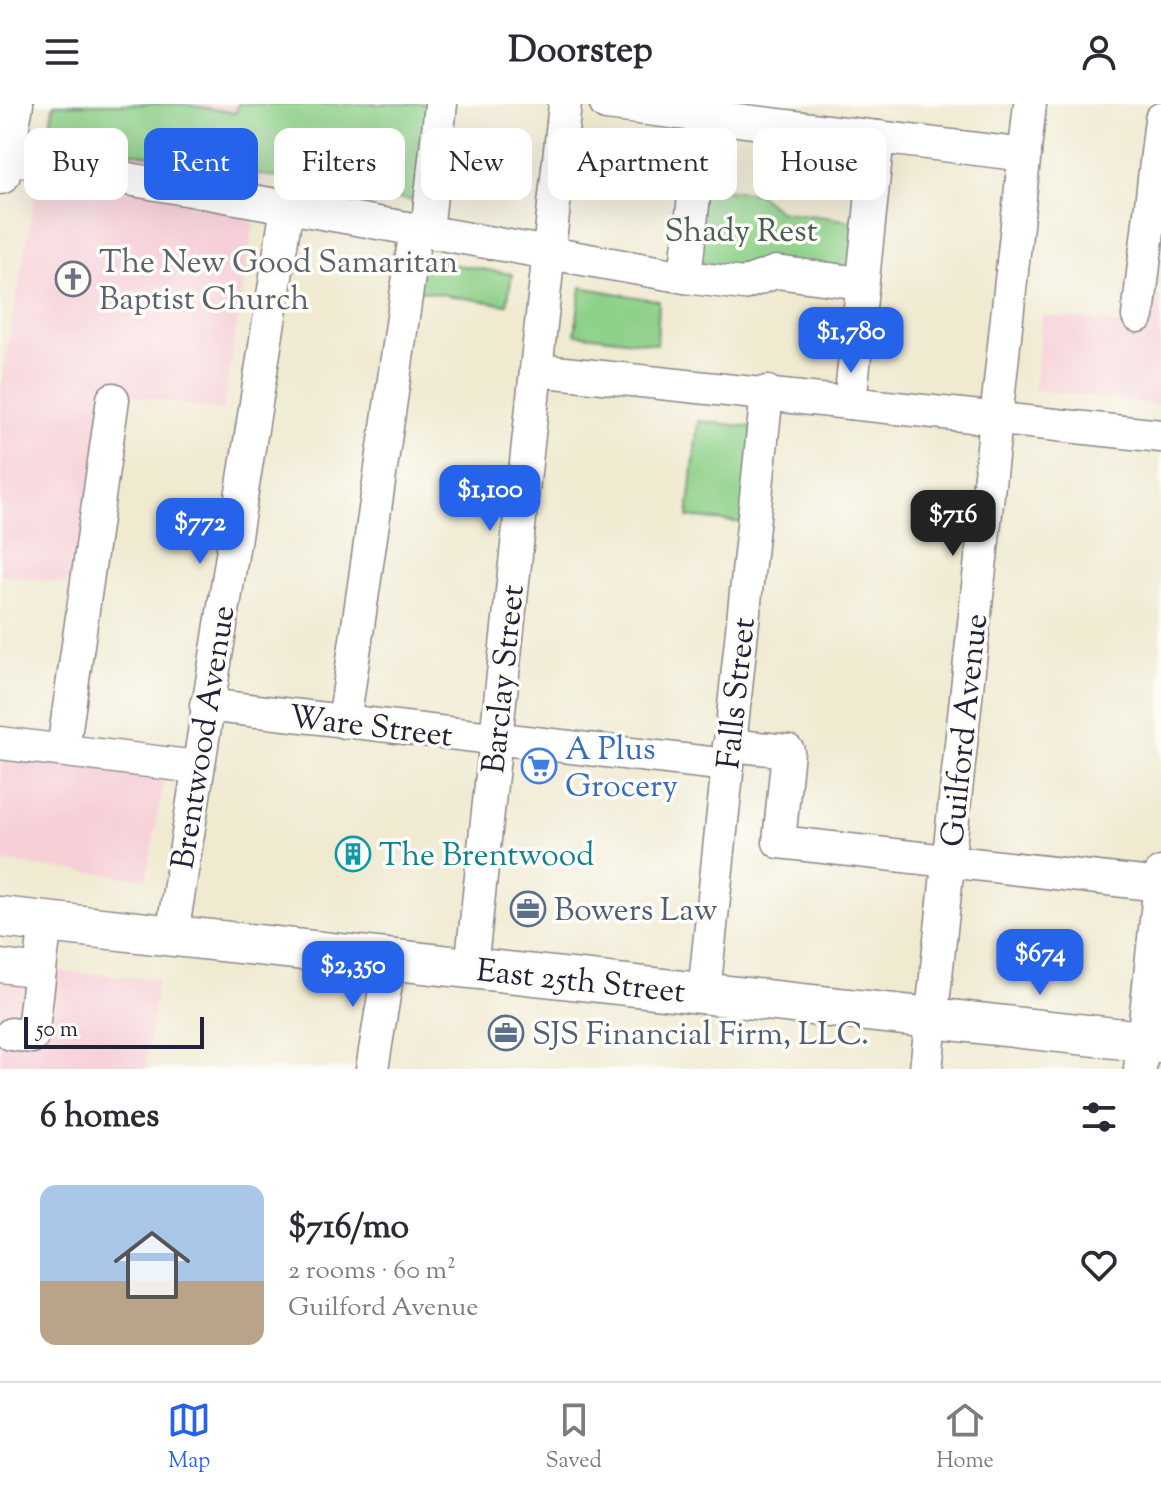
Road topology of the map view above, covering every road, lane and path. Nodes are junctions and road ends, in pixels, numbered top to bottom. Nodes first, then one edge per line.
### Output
1 (13, 104) edge
2 (441, 104) edge
3 (565, 104) edge
4 (606, 104) edge
5 (1030, 104) edge
6 (688, 111) edge
7 (1161, 119) edge
8 (812, 128) edge
9 (886, 138) edge
10 (1159, 151) edge
11 (1025, 155) junction
12 (2, 166) edge
13 (871, 200) edge
14 (287, 207) junction
15 (421, 230) junction
16 (549, 251) junction
17 (685, 277) junction
18 (861, 283) junction
19 (1147, 302) edge
20 (536, 370) junction
21 (767, 392) junction
22 (113, 399) dead end
23 (850, 403) junction
24 (996, 417) junction
25 (1161, 436) edge
26 (206, 705) junction
27 (344, 722) junction
28 (496, 740) junction
29 (0, 743) edge
30 (63, 750) junction
31 (728, 755) junction
32 (197, 767) junction
33 (949, 860) junction
34 (1160, 879) edge
35 (0, 917) edge
36 (46, 921) junction
37 (172, 935) junction
38 (390, 959) junction
39 (0, 966) edge
40 (471, 968) junction
41 (40, 971) junction
42 (704, 993) junction
43 (932, 1018) junction
44 (11, 1034) dead end
45 (1148, 1051) edge
46 (372, 1069) edge
47 (926, 1069) edge

1 - 12 main road
2 - 15 street
3 - 16 street, Barclay Street
4 - 6 street
5 - 11 street, Guilford Avenue
6 - 8 street
6 - 17 street
7 - 10 street
9 - 11 street
10 - 19 street
11 - 24 street, Guilford Avenue
12 - 14 street
13 - 18 street
14 - 15 street
14 - 26 street, Brentwood Avenue
15 - 16 street
15 - 27 street
16 - 17 street
16 - 20 street, Barclay Street
17 - 18 street
18 - 23 street
20 - 21 street
20 - 28 street, Barclay Street
21 - 23 street
21 - 31 street, Falls Street
22 - 30 street
23 - 24 street
24 - 25 street
24 - 33 street, Guilford Avenue
26 - 27 street, Ware Street
26 - 32 street, Brentwood Avenue
27 - 28 street, Ware Street
28 - 31 street, Ware Street
28 - 40 street, Barclay Street
29 - 30 street
30 - 32 street
31 - 33 street, Ware Street
31 - 42 street, Falls Street
32 - 37 street, Brentwood Avenue
33 - 34 street
33 - 43 street, Guilford Avenue
34 - 45 street
35 - 36 main road, East 25th Street
36 - 37 main road, East 25th Street
36 - 41 street
37 - 38 main road, East 25th Street
38 - 40 main road, East 25th Street
38 - 46 street
39 - 41 street
40 - 42 main road, East 25th Street
41 - 44 street
42 - 43 main road, East 25th Street
43 - 45 main road, East 25th Street
43 - 47 street, Guilford Avenue

